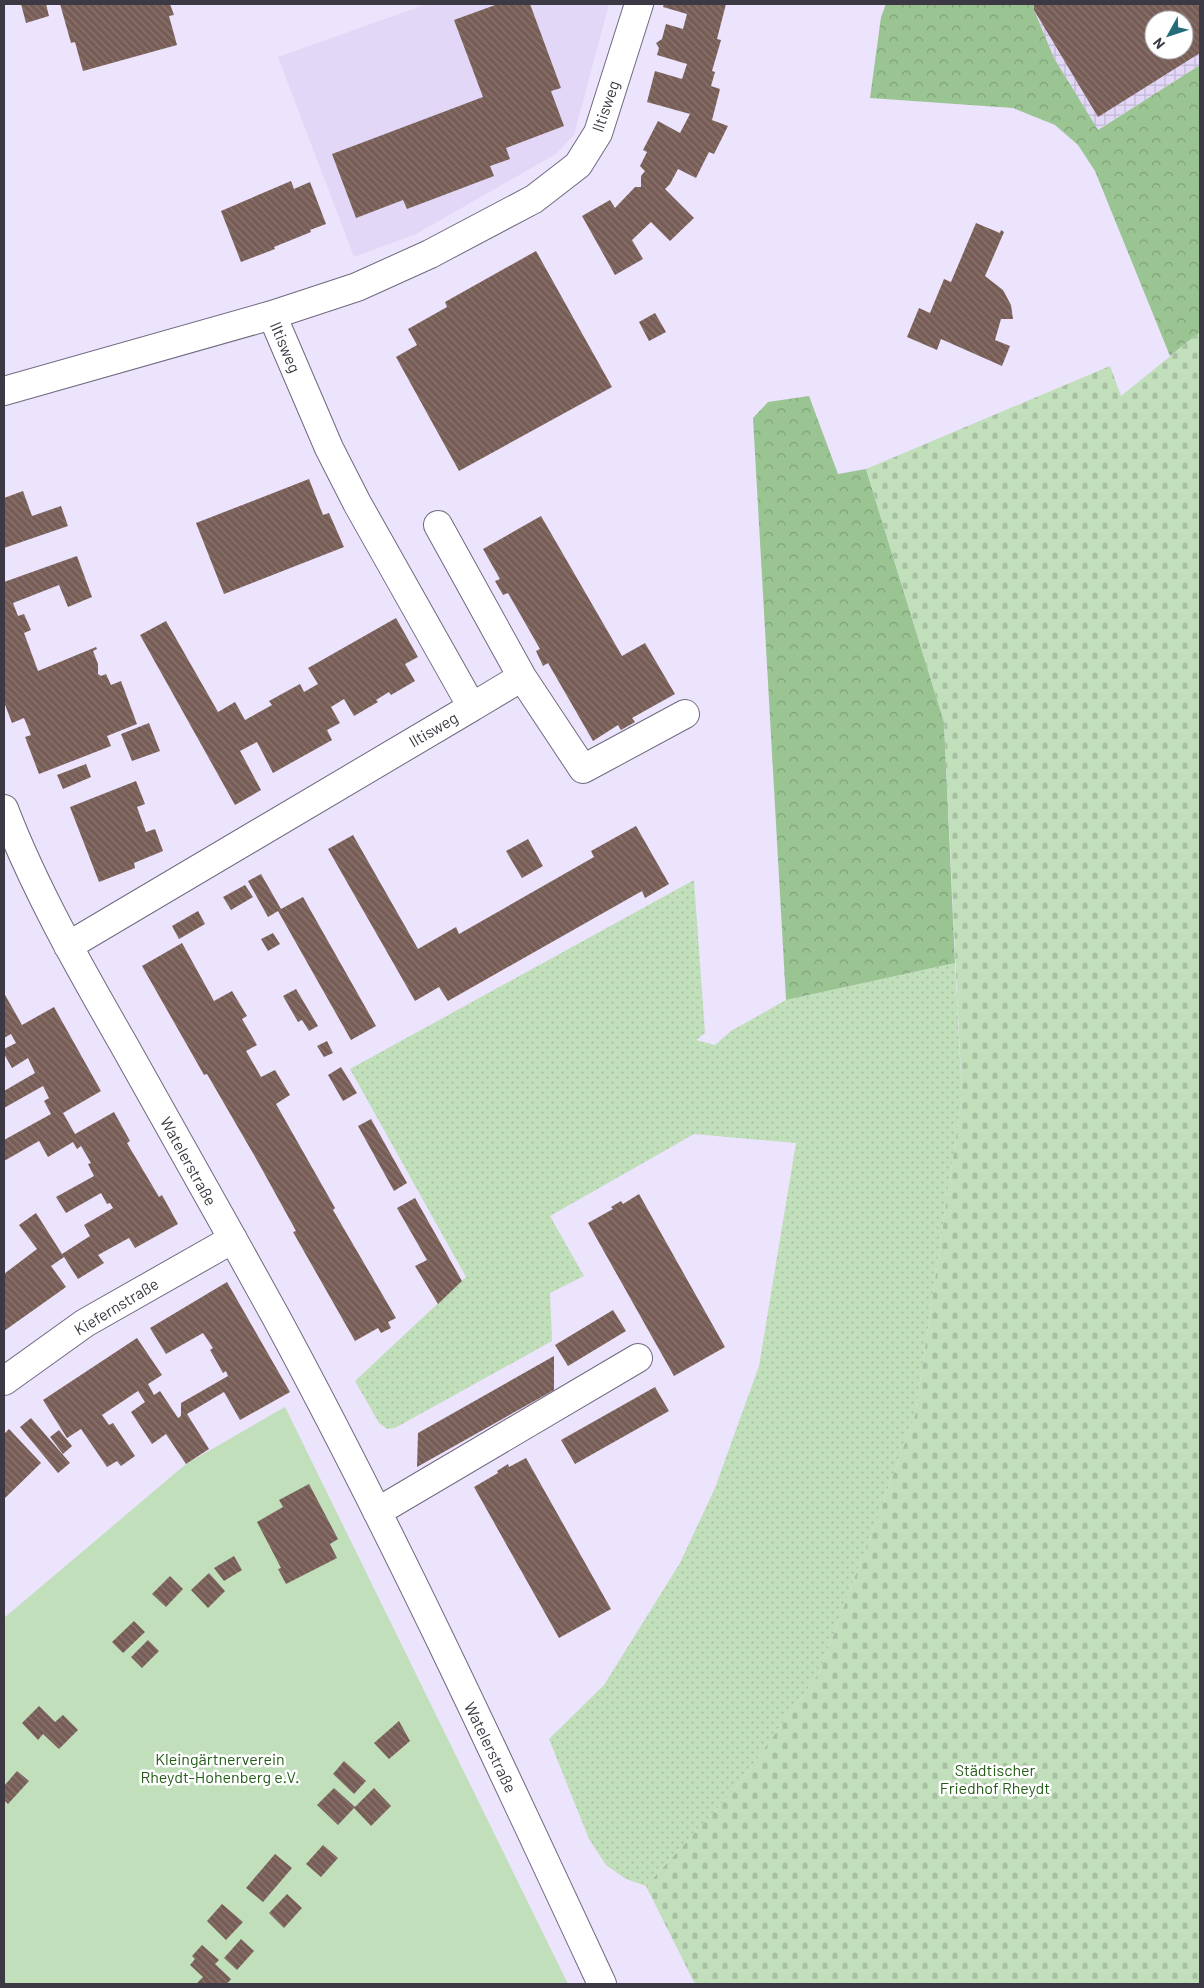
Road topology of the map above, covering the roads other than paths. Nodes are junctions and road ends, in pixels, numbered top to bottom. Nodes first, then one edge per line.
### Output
1 (639, 4) edge
2 (272, 315) junction
3 (4, 391) edge
4 (438, 525) dead end
5 (522, 678) junction
6 (466, 697) junction
7 (685, 714) dead end
8 (4, 809) edge
9 (68, 946) junction
10 (233, 1239) junction
11 (638, 1358) dead end
12 (4, 1381) edge
13 (377, 1512) junction
14 (602, 1984) edge

1 - 2 street, Iltisweg
2 - 3 street, Iltisweg
2 - 6 street, Iltisweg
4 - 5 street
5 - 6 street
5 - 7 street
6 - 9 street, Iltisweg
8 - 9 street, Watelerstraße
9 - 10 street, Watelerstraße
10 - 12 street, Kiefernstraße
10 - 13 street, Watelerstraße
11 - 13 street
13 - 14 street, Watelerstraße

